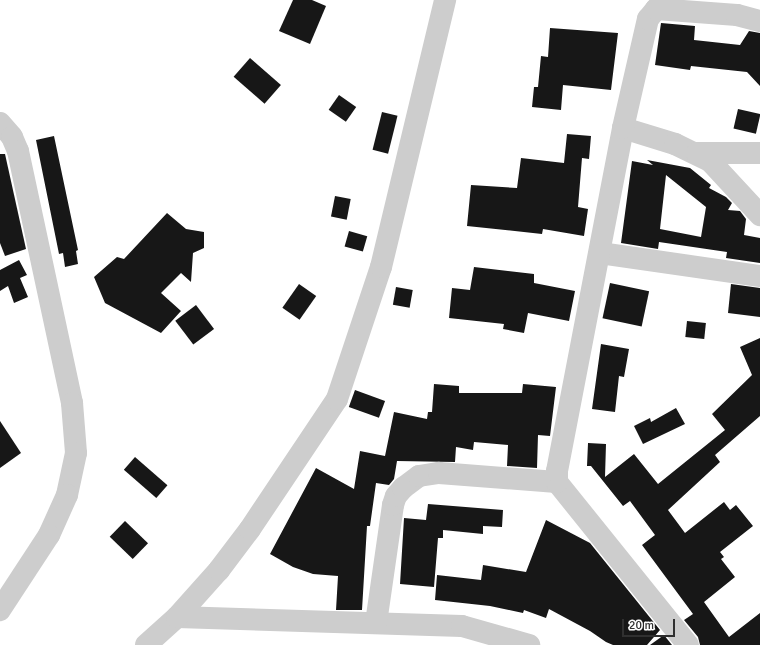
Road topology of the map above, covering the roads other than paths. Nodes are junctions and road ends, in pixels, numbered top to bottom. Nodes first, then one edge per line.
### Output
1 (445, 0) edge
2 (721, 0) edge
3 (737, 15) junction
4 (760, 21) edge
5 (0, 123) edge
6 (624, 128) junction
7 (697, 153) junction
8 (760, 153) edge
9 (760, 214) edge
10 (600, 253) junction
11 (760, 276) edge
12 (557, 482) junction
13 (0, 610) edge
14 (177, 617) junction
15 (376, 623) junction
16 (146, 645) edge
17 (529, 645) edge
18 (688, 645) edge

1 - 14 street
2 - 3 street
3 - 4 street
3 - 6 street
5 - 13 street
6 - 7 street
6 - 10 street
7 - 8 street
7 - 9 street
10 - 11 street
10 - 12 street
12 - 15 street
12 - 18 street
14 - 15 street
14 - 16 street
15 - 17 street

